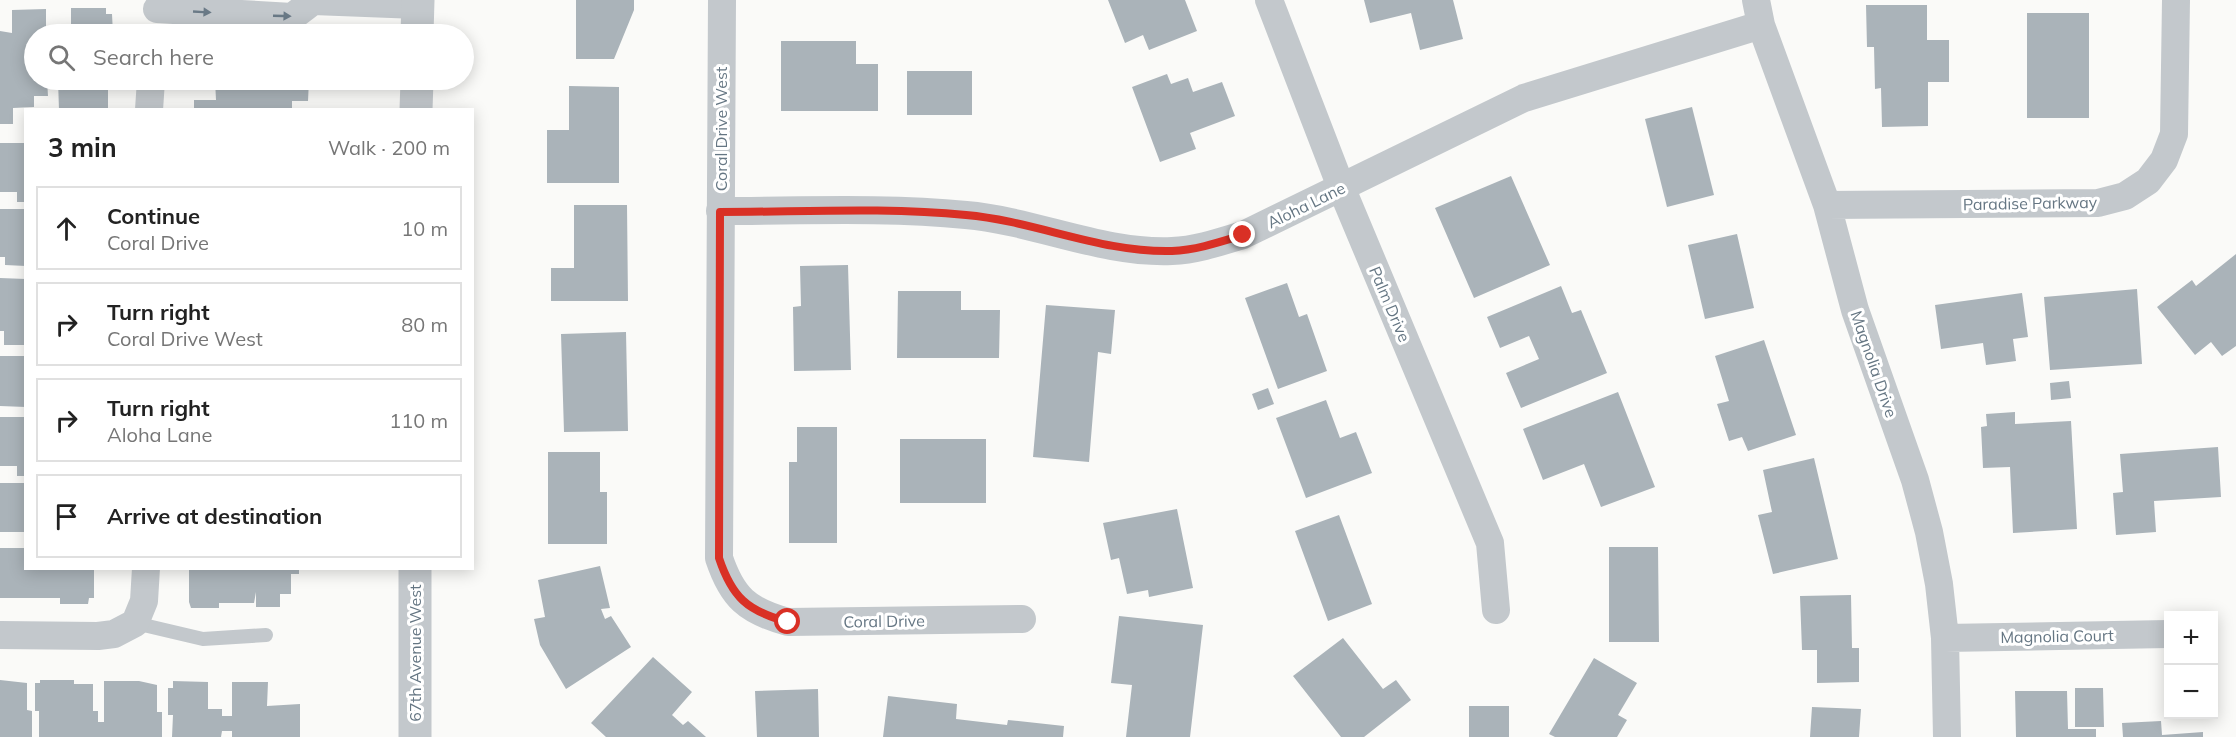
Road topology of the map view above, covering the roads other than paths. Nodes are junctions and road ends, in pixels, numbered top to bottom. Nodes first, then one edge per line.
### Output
1 (722, 0) edge
2 (1269, 0) edge
3 (2176, 0) edge
4 (312, 1) edge
5 (247, 7) edge
6 (1759, 12) edge
7 (418, 13) edge
8 (156, 15) edge
9 (150, 90) edge
10 (417, 90) edge
11 (149, 108) edge
12 (416, 108) edge
13 (1341, 188) junction
14 (1827, 205) junction
15 (720, 212) junction
16 (146, 570) edge
17 (415, 570) edge
18 (750, 607) joint
19 (1496, 610) dead end
20 (1022, 619) dead end
21 (135, 623) junction
22 (2164, 634) edge
23 (0, 635) edge
24 (266, 635) dead end
25 (1945, 638) junction
26 (415, 737) edge
27 (1947, 737) edge

1 - 15 street, Coral Drive West
2 - 13 street, Palm Drive
3 - 14 street, Paradise Parkway
5 -> 4 street
4 - 7 street
8 -> 5 street
6 - 13 street, Aloha Lane
6 - 14 street, Magnolia Drive
9 - 11 street
10 - 12 street
13 - 15 street, Aloha Lane
13 - 19 street, Palm Drive
14 - 25 street, Magnolia Drive
15 - 18 street, Coral Drive West
16 - 21 street
17 - 26 street, 67th Avenue West
18 - 20 street, Coral Drive
21 - 23 street
21 - 24 lane
22 - 25 street, Magnolia Court
25 - 27 street, Magnolia Drive

